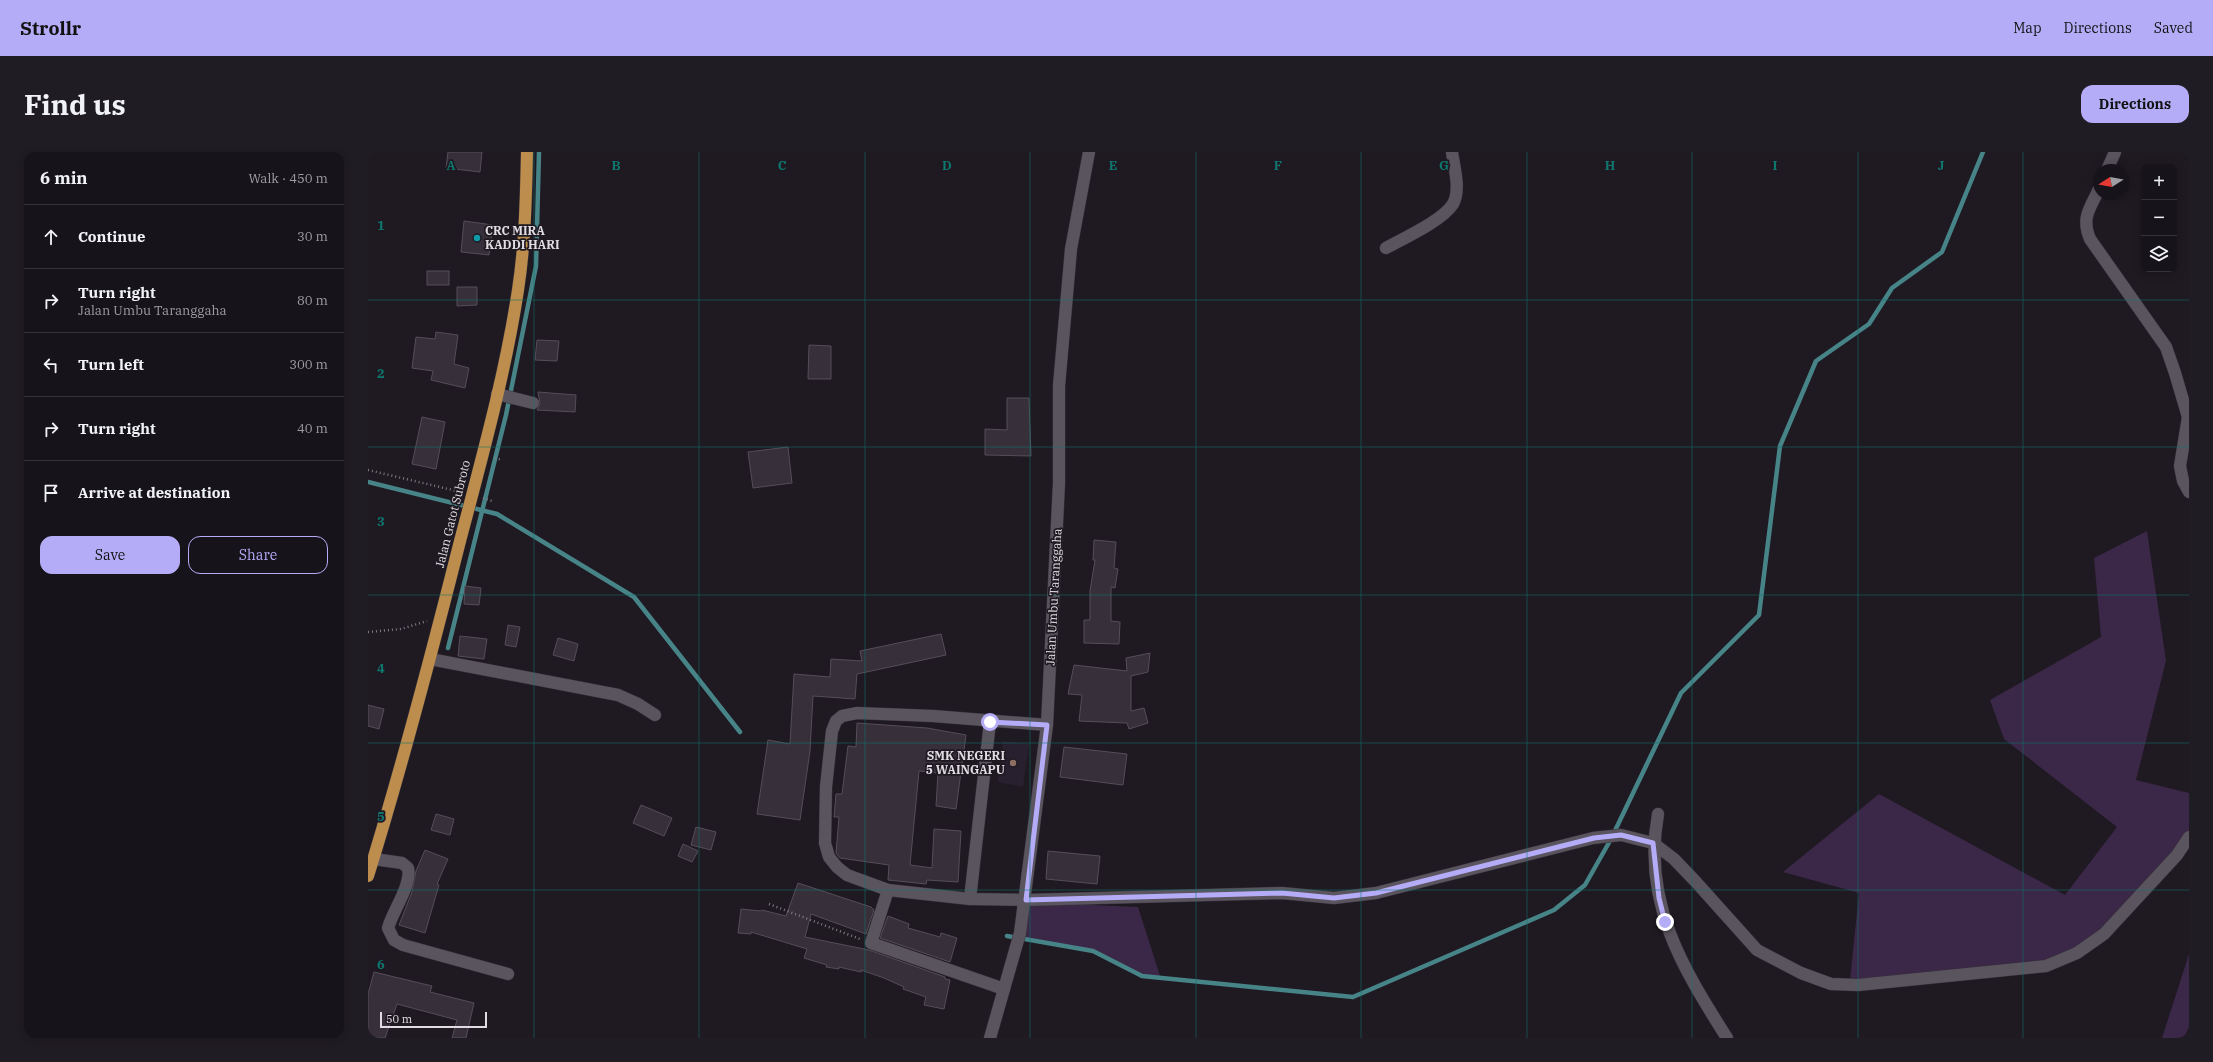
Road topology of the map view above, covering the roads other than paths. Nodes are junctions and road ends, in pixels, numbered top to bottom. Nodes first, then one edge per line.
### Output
1 (527, 152) edge
2 (1089, 152) edge
3 (1452, 152) edge
4 (2114, 153) edge
5 (2109, 164) edge
6 (2094, 200) edge
7 (1386, 248) dead end
8 (506, 396) junction
9 (533, 403) dead end
10 (2189, 492) edge
11 (430, 659) junction
12 (656, 715) dead end
13 (990, 722) junction
14 (1047, 725) junction
15 (1658, 814) dead end
16 (2189, 837) edge
17 (1653, 843) junction
18 (374, 859) junction
19 (368, 876) edge
20 (888, 890) junction
21 (970, 899) junction
22 (1026, 900) junction
23 (508, 974) dead end
24 (1004, 989) junction
25 (990, 1038) edge
26 (1727, 1038) edge

1 - 8 highway, Jalan Gatot Subroto
2 - 14 street, Jalan Umbu Taranggaha
3 - 7 street
4 - 5 street
6 - 10 street
8 - 9 street
8 - 11 highway, Jalan Gatot Subroto
11 - 12 street
11 - 18 highway, Jalan Gatot Subroto
13 - 14 street
13 - 20 street
13 - 21 street
14 - 22 street, Jalan Umbu Taranggaha
15 - 17 street
16 - 17 street
17 - 22 street
17 - 26 street
18 - 19 highway, Jalan Gatot Subroto
18 - 23 street
20 - 21 street
20 - 24 street
21 - 22 street
22 - 24 street, Jalan Umbu Taranggaha
24 - 25 street, Jalan Umbu Taranggaha

